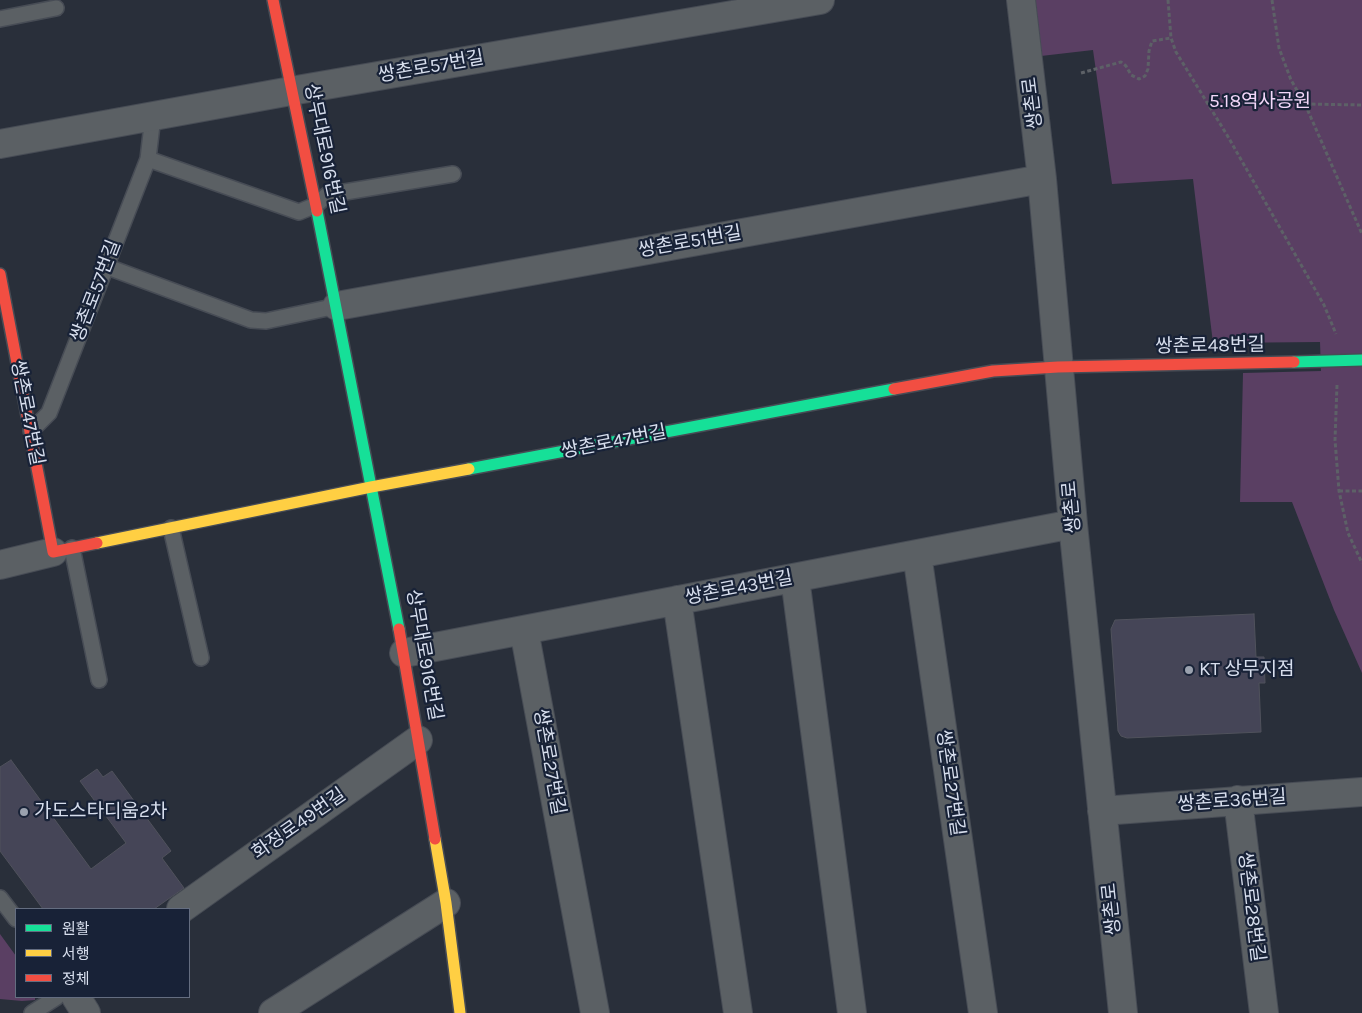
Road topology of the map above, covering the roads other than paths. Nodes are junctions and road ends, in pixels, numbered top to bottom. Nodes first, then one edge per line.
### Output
1 (273, 0) edge
2 (820, 0) edge
3 (1021, 0) edge
4 (56, 8) dead end
5 (706, 10) edge
6 (0, 19) edge
7 (291, 91) junction
8 (153, 116) junction
9 (0, 144) edge
10 (148, 159) junction
11 (453, 174) dead end
12 (1042, 179) junction
13 (316, 205) junction
14 (105, 266) junction
15 (0, 274) edge
16 (337, 306) junction
17 (1362, 360) edge
18 (1058, 367) junction
19 (31, 431) junction
20 (371, 487) junction
21 (1073, 524) junction
22 (171, 528) junction
23 (62, 550) junction
24 (917, 554) junction
25 (0, 565) edge
26 (795, 578) junction
27 (677, 600) junction
28 (524, 630) junction
29 (404, 653) junction
30 (201, 658) dead end
31 (99, 680) dead end
32 (418, 740) junction
33 (1362, 792) edge
34 (1238, 800) junction
35 (1102, 811) junction
36 (0, 898) edge
37 (446, 903) junction
38 (181, 908) edge
39 (15, 918) edge
40 (55, 998) edge
41 (77, 998) edge
42 (32, 1013) edge
43 (86, 1013) edge
44 (273, 1013) edge
45 (460, 1013) edge
46 (595, 1013) edge
47 (738, 1013) edge
48 (852, 1013) edge
49 (983, 1013) edge
50 (1123, 1013) edge
51 (1264, 1013) edge

1 - 7 street, 상무대로916번길
2 - 5 street, 쌍촌로57번길
3 - 12 street, 쌍촌로
4 - 6 lane
5 - 7 street, 쌍촌로57번길
7 - 8 street, 쌍촌로57번길
7 - 13 street, 상무대로916번길
8 - 9 street, 쌍촌로57번길
8 - 10 lane, 쌍촌로57번길
10 - 13 lane
10 - 14 lane, 쌍촌로57번길
11 - 13 lane
12 - 16 street, 쌍촌로51번길
12 - 18 street, 쌍촌로
13 - 16 street, 상무대로916번길
14 - 16 lane
14 - 19 lane, 쌍촌로57번길
15 - 19 street, 쌍촌로47번길
16 - 20 street, 상무대로916번길
17 - 18 street, 쌍촌로48번길
18 - 20 street, 쌍촌로47번길
18 - 21 street, 쌍촌로
19 - 23 street, 쌍촌로47번길
20 - 22 street, 쌍촌로47번길
20 - 29 street, 상무대로916번길
21 - 24 street, 쌍촌로43번길
21 - 35 street, 쌍촌로
22 - 23 street, 쌍촌로47번길
22 - 30 lane
23 - 25 street, 쌍촌로47번길
23 - 31 lane, 쌍촌로47번길
24 - 26 street, 쌍촌로43번길
24 - 49 street, 쌍촌로27번길
26 - 27 street, 쌍촌로43번길
26 - 48 street
27 - 28 street, 쌍촌로43번길
27 - 47 street
28 - 29 street, 쌍촌로43번길
28 - 46 street, 쌍촌로27번길
29 - 32 street, 상무대로916번길
32 - 37 street, 상무대로916번길
32 - 38 street, 화정로49번길
33 - 34 street, 쌍촌로36번길
34 - 35 street, 쌍촌로36번길
34 - 51 street, 쌍촌로28번길
35 - 50 street, 쌍촌로
36 - 39 lane
37 - 44 street
37 - 45 street, 상무대로916번길
40 - 42 lane
41 - 43 street

